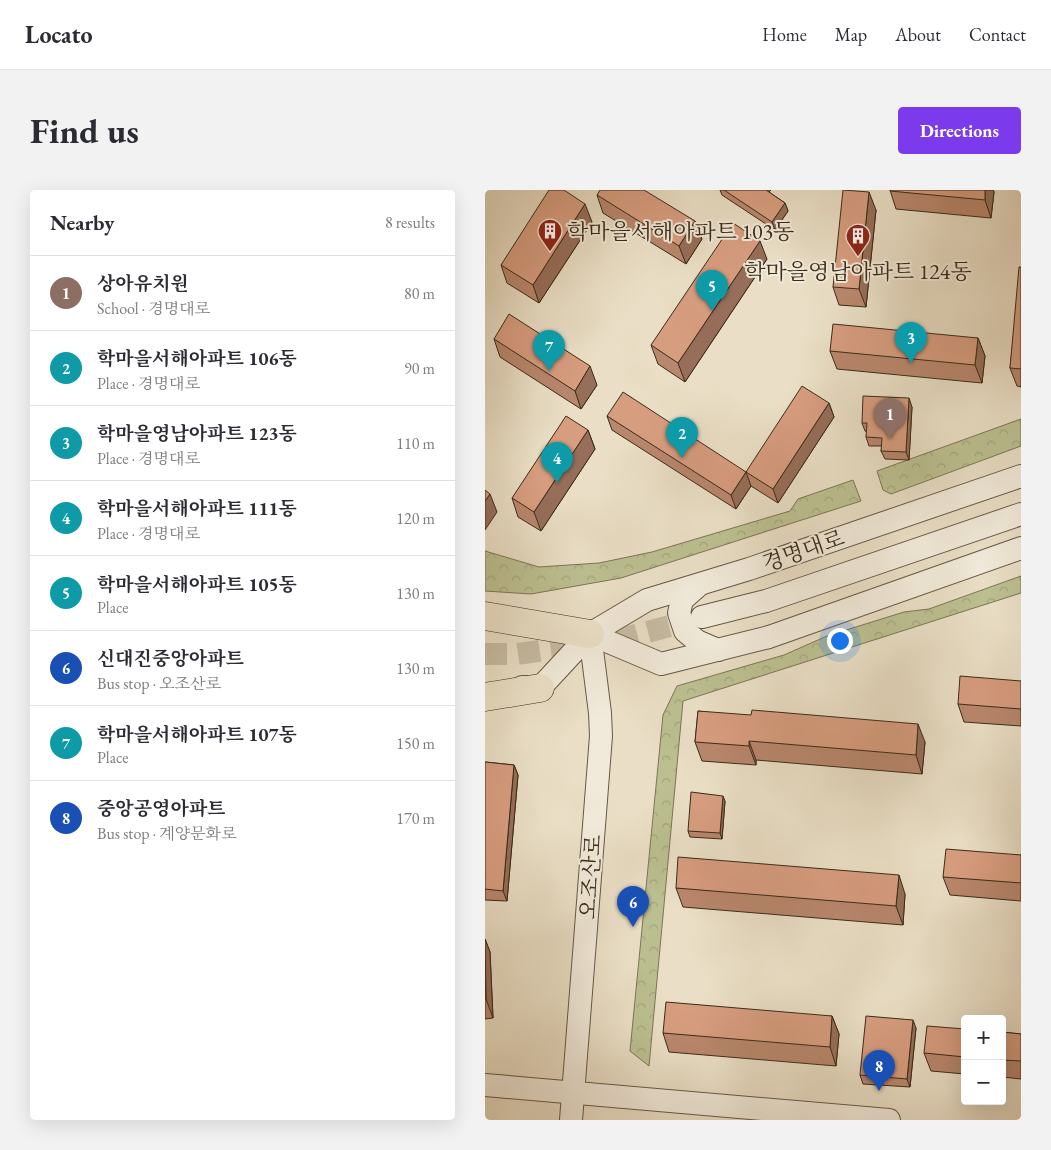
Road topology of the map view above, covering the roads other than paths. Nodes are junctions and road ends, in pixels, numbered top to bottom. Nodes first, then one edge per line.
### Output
1 (1021, 476) edge
2 (1021, 514) edge
3 (1021, 548) edge
4 (700, 584) junction
5 (485, 616) edge
6 (702, 617) tunnel mouth
7 (485, 629) edge
8 (590, 634) junction
9 (718, 650) junction
10 (485, 686) edge
11 (540, 688) junction
12 (485, 697) edge
13 (485, 1085) edge
14 (573, 1092) junction
15 (571, 1120) edge
16 (889, 1120) edge

1 - 4 street, 경명대로
2 - 6 street, 경명대로
3 - 9 street
4 - 8 street, 경명대로
4 - 9 street
5 - 8 main road
7 - 8 street
8 - 9 street
8 - 11 street, 경명대로
8 - 14 street, 오조산로
10 - 11 street
11 - 12 main road
13 - 14 street
14 - 15 street, 오조산로
14 - 16 street

